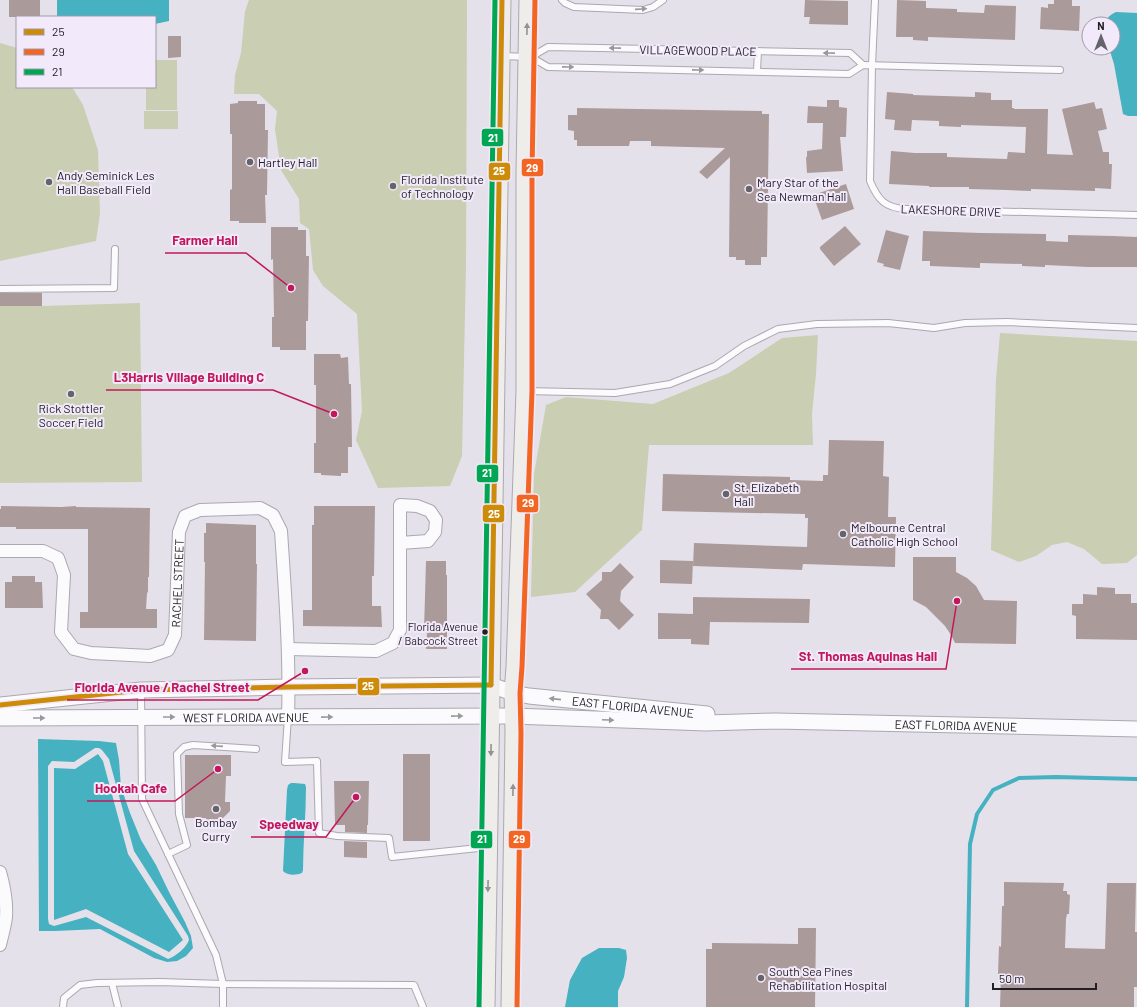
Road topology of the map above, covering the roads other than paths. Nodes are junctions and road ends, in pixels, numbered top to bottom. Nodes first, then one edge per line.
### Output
1 (502, 0) edge
2 (528, 0) edge
3 (562, 0) edge
4 (663, 0) edge
5 (875, 0) edge
6 (758, 51) junction
7 (502, 56) junction
8 (529, 57) junction
9 (863, 65) junction
10 (872, 65) junction
11 (1060, 70) dead end
12 (757, 71) junction
13 (1137, 214) edge
14 (115, 249) dead end
15 (0, 289) edge
16 (1137, 328) edge
17 (525, 391) junction
18 (400, 543) dead end
19 (0, 552) edge
20 (288, 649) junction
21 (491, 685) junction
22 (289, 687) junction
23 (141, 690) junction
24 (513, 693) junction
25 (0, 705) edge
26 (491, 716) junction
27 (514, 716) junction
28 (141, 717) junction
29 (0, 718) edge
30 (288, 718) junction
31 (775, 721) junction
32 (1137, 729) edge
33 (256, 749) dead end
34 (489, 847) junction
35 (168, 854) junction
36 (0, 872) edge
37 (0, 945) edge
38 (112, 983) junction
39 (222, 984) junction
40 (63, 1007) edge
41 (118, 1007) edge
42 (223, 1007) edge
43 (423, 1007) edge
44 (486, 1007) edge
45 (510, 1007) edge

1 - 7 main road
8 -> 2 main road
3 -> 4 lane
5 - 10 lane, LAKESHORE DRIVE
6 -> 8 lane, VILLAGEWOOD PLACE
9 -> 6 lane, VILLAGEWOOD PLACE
6 - 12 lane
7 - 8 lane, VILLAGEWOOD PLACE
7 - 21 main road
8 -> 12 lane, VILLAGEWOOD PLACE
8 - 17 main road
9 - 10 lane, VILLAGEWOOD PLACE
9 - 12 lane, VILLAGEWOOD PLACE
10 - 11 lane, VILLAGEWOOD PLACE
10 - 13 lane, LAKESHORE DRIVE
14 - 15 lane
16 - 17 lane
17 - 24 main road
18 - 20 street
19 - 20 street, RACHEL STREET
20 - 22 street, RACHEL STREET
21 - 22 street
21 - 24 street, EAST FLORIDA AVENUE
21 - 26 main road
22 - 23 street
22 - 30 street, RACHEL STREET
23 - 25 street
23 - 28 lane
24 - 27 main road
31 -> 24 street, EAST FLORIDA AVENUE
26 - 27 street, EAST FLORIDA AVENUE
30 -> 26 street, WEST FLORIDA AVENUE
26 -> 34 main road
27 -> 31 street, EAST FLORIDA AVENUE
45 -> 27 main road
29 -> 28 street, WEST FLORIDA AVENUE
28 -> 30 street, WEST FLORIDA AVENUE
28 - 35 lane
30 - 34 lane
31 - 32 street, EAST FLORIDA AVENUE
33 -> 35 lane
34 -> 44 main road
35 - 39 lane
36 - 37 street
38 - 39 lane
38 - 40 lane
38 - 41 lane
39 - 42 lane
39 - 43 lane

